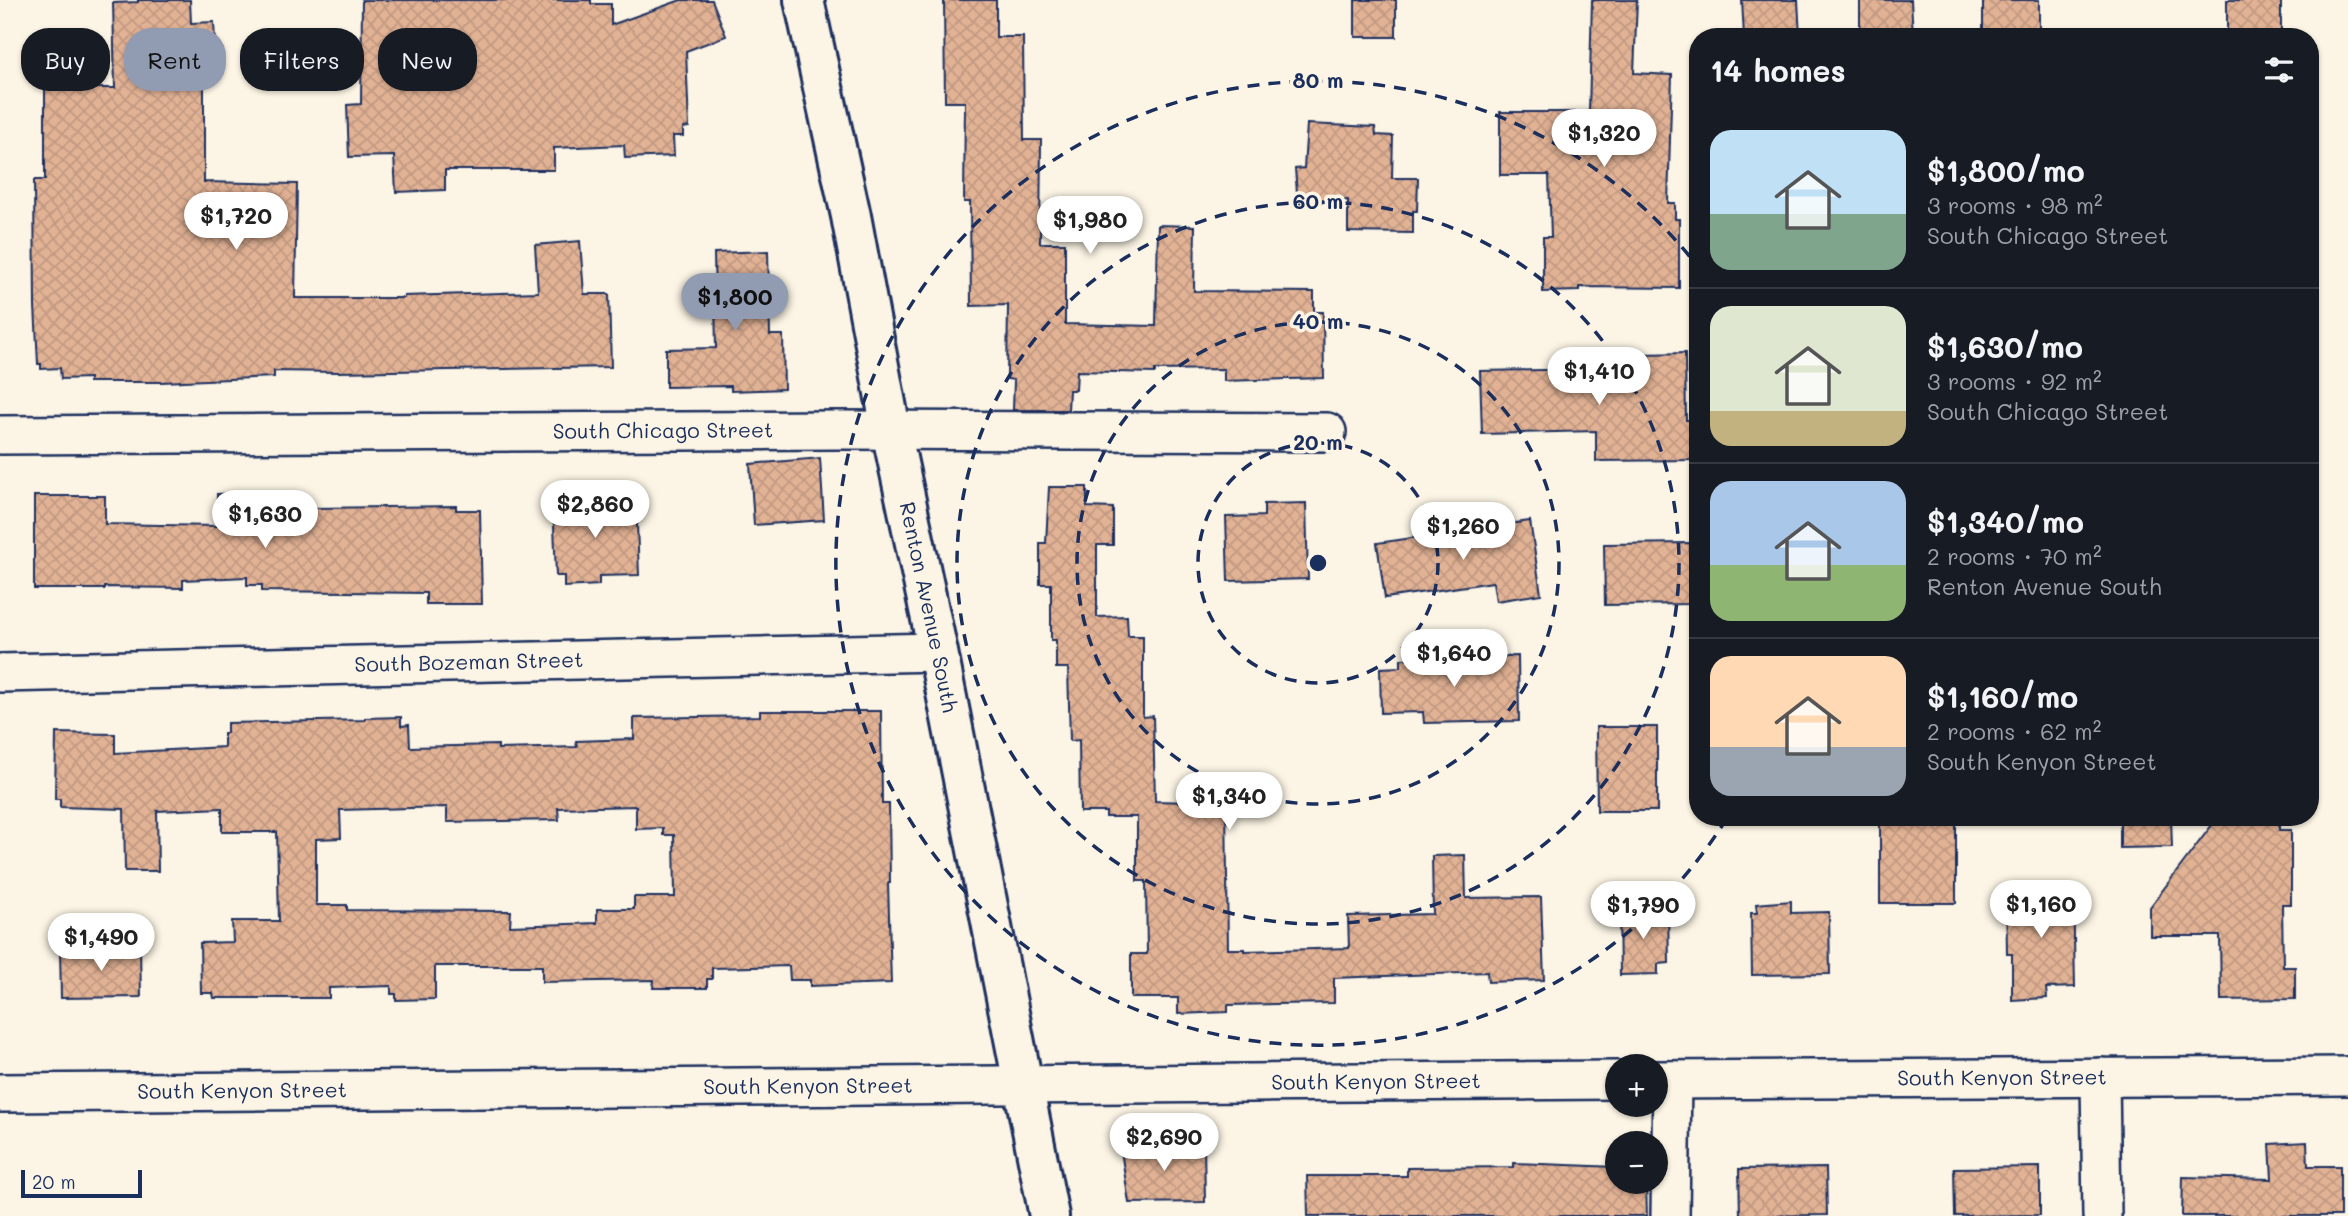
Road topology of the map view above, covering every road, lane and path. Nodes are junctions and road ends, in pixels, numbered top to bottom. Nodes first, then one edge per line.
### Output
1 (804, 0) edge
2 (891, 430) junction
3 (1327, 432) dead end
4 (0, 435) edge
5 (938, 652) junction
6 (0, 673) edge
7 (2348, 1076) edge
8 (2100, 1077) junction
9 (1605, 1080) edge
10 (1668, 1080) edge
11 (1023, 1085) junction
12 (0, 1093) edge
13 (1666, 1117) edge
14 (1049, 1216) edge
15 (1670, 1216) edge
16 (2102, 1216) edge

1 - 2 main road, Renton Avenue South
2 - 3 street, South Chicago Street
2 - 4 street, South Chicago Street
2 - 5 main road, Renton Avenue South
5 - 6 street, South Bozeman Street
5 - 11 main road, Renton Avenue South
7 - 8 street, South Kenyon Street
8 - 10 street, South Kenyon Street
8 - 16 street
9 - 11 street, South Kenyon Street
11 - 12 street, South Kenyon Street
11 - 14 main road, Renton Avenue South
13 - 15 street

